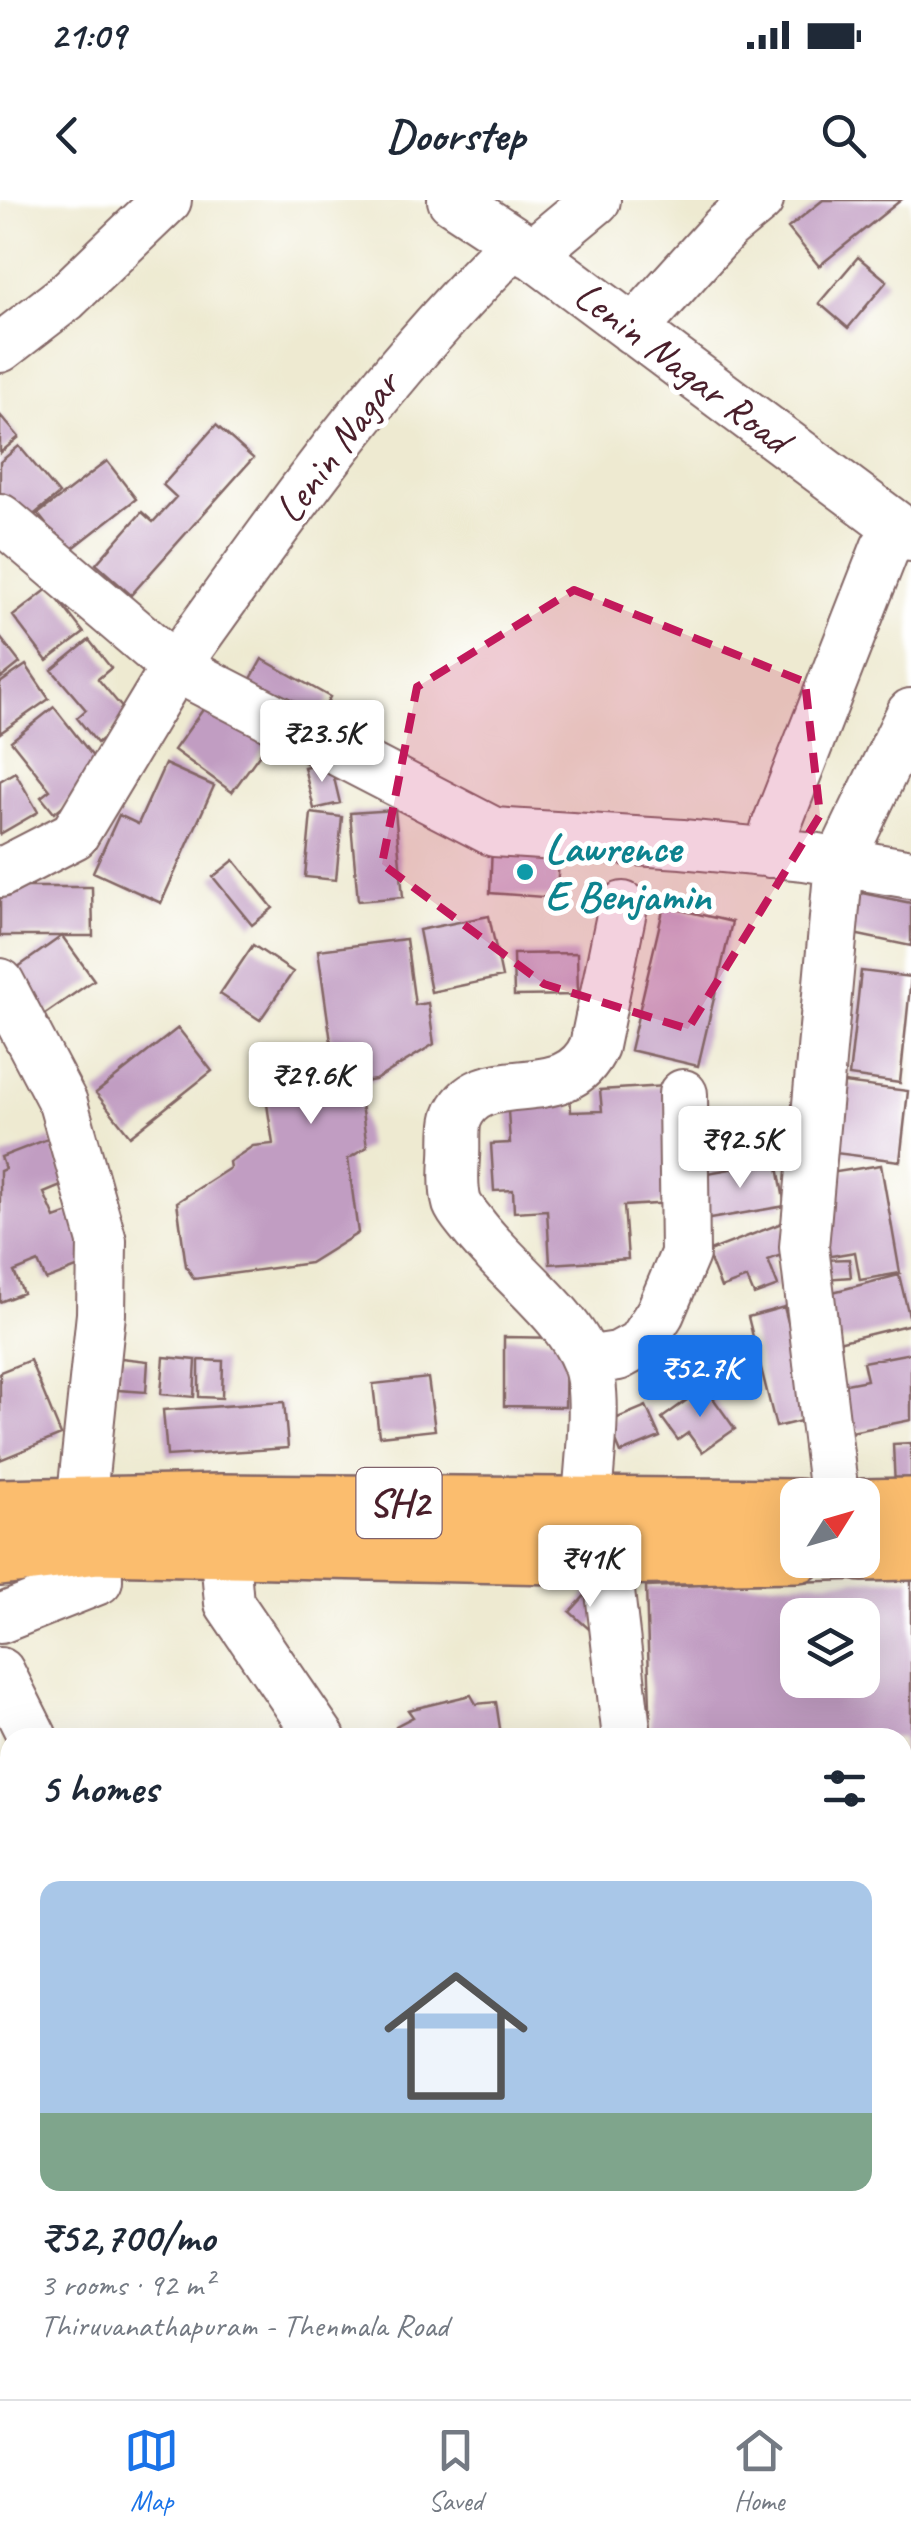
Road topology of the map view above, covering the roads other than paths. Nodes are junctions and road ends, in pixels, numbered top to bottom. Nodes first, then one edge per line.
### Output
1 (167, 200) edge
2 (452, 200) edge
3 (596, 200) edge
4 (759, 200) edge
5 (523, 248) junction
6 (633, 330) junction
7 (0, 348) edge
8 (0, 518) edge
9 (907, 534) edge
10 (175, 667) junction
11 (911, 712) edge
12 (770, 853) junction
13 (839, 862) junction
14 (907, 864) edge
15 (0, 873) edge
16 (623, 906) dead end
17 (0, 983) edge
18 (683, 1094) dead end
19 (586, 1361) junction
20 (832, 1478) edge
21 (587, 1506) junction
22 (911, 1506) edge
23 (780, 1507) edge
24 (880, 1507) edge
25 (0, 1508) edge
26 (89, 1526) junction
27 (224, 1546) junction
28 (911, 1552) edge
29 (880, 1553) edge
30 (780, 1554) edge
31 (606, 1557) junction
32 (0, 1558) edge
33 (0, 1619) edge
34 (0, 1672) edge
35 (28, 1728) edge
36 (314, 1728) edge
37 (625, 1728) edge

1 - 7 street
2 - 5 street, Lenin Nagar Road
3 - 5 street, Lenin Nagar
4 - 6 street
5 - 6 street, Lenin Nagar Road
5 - 10 street, Lenin Nagar
6 - 9 street, Lenin Nagar Road
8 - 10 street
9 - 12 street
10 - 12 street
10 - 15 street, Lenin Nagar
11 - 13 street
12 - 13 street
13 - 14 street
13 - 20 street
16 - 19 street
17 - 26 street
18 - 19 street
19 - 21 street
21 - 23 main road, SH2
21 - 26 main road, SH2
22 - 24 main road
25 - 26 main road, SH2
26 - 27 main road
26 - 32 main road
26 - 33 street
27 - 31 main road
27 - 36 street
28 - 29 main road
30 - 31 main road
31 - 37 street
34 - 35 street

